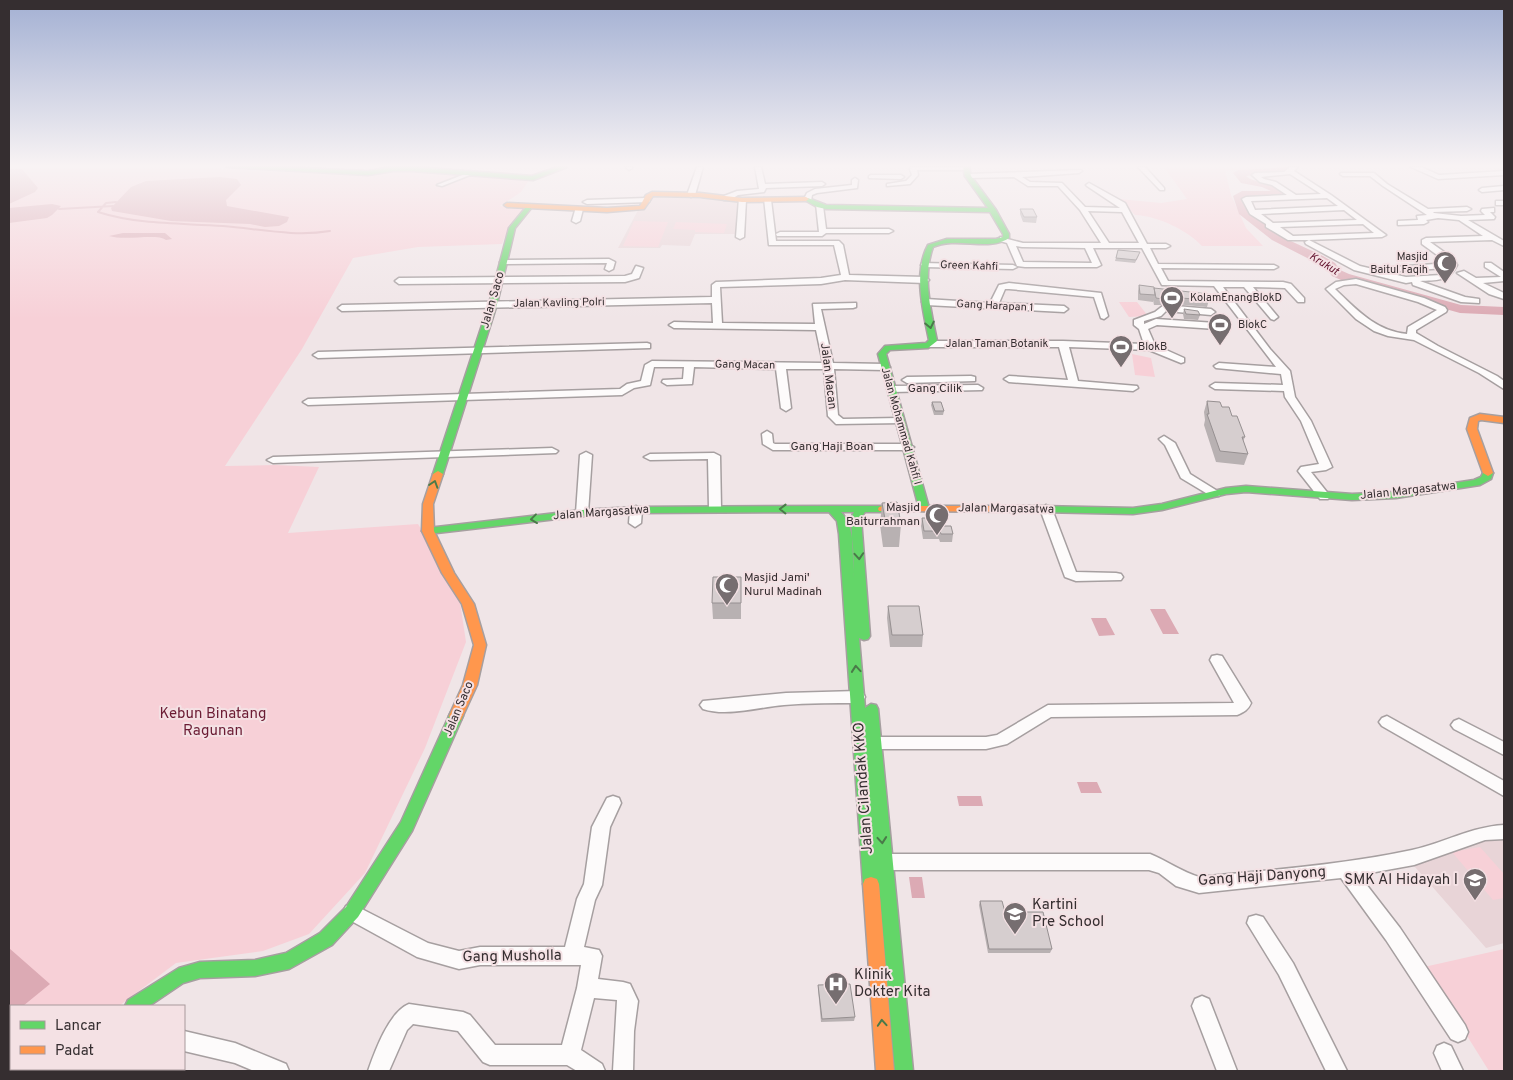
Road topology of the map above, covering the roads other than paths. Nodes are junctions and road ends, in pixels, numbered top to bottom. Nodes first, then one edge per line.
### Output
1 (521, 217) edge
2 (578, 217) edge
3 (741, 217) edge
4 (769, 217) edge
5 (821, 217) edge
6 (997, 217) edge
7 (1088, 217) edge
8 (1130, 217) edge
9 (1260, 217) edge
10 (1357, 217) edge
11 (1431, 217) edge
12 (1447, 217) edge
13 (1479, 217) edge
14 (1461, 218) junction
15 (576, 221) dead end
16 (1364, 222) junction
17 (1401, 223) dead end
18 (1269, 225) junction
19 (823, 231) junction
20 (888, 231) dead end
21 (780, 234) dead end
22 (740, 236) dead end
23 (1495, 238) junction
24 (1007, 241) junction
25 (1309, 242) dead end
26 (1504, 244) edge
27 (1088, 246) junction
28 (1107, 246) junction
29 (1146, 246) junction
30 (1166, 246) dead end
31 (504, 262) junction
32 (925, 265) junction
33 (1488, 265) dead end
34 (1156, 266) junction
35 (1453, 266) junction
36 (1274, 267) dead end
37 (639, 268) dead end
38 (1013, 268) dead end
39 (609, 269) dead end
40 (1363, 270) junction
41 (1461, 273) dead end
42 (1504, 275) edge
43 (844, 277) junction
44 (500, 279) junction
45 (1504, 279) edge
46 (925, 280) junction
47 (1406, 280) junction
48 (1492, 280) junction
49 (399, 281) dead end
50 (1473, 281) junction
51 (1217, 284) junction
52 (1246, 284) junction
53 (1504, 287) edge
54 (1504, 296) edge
55 (716, 300) junction
56 (1301, 300) dead end
57 (1476, 301) dead end
58 (926, 302) junction
59 (493, 304) junction
60 (853, 305) dead end
61 (993, 306) junction
62 (342, 308) dead end
63 (1064, 309) dead end
64 (1211, 312) dead end
65 (1104, 316) dead end
66 (1274, 317) dead end
67 (674, 325) dead end
68 (718, 326) junction
69 (1216, 326) dead end
70 (820, 328) junction
71 (1143, 328) junction
72 (1416, 337) junction
73 (930, 344) junction
74 (1063, 344) junction
75 (648, 346) dead end
76 (1151, 347) junction
77 (478, 349) junction
78 (318, 355) dead end
79 (1181, 360) dead end
80 (689, 364) junction
81 (781, 366) junction
82 (829, 366) junction
83 (1219, 366) dead end
84 (885, 367) junction
85 (1285, 371) junction
86 (971, 379) dead end
87 (1009, 379) dead end
88 (667, 382) dead end
89 (1073, 382) junction
90 (890, 385) junction
91 (1215, 386) dead end
92 (1504, 386) edge
93 (978, 388) dead end
94 (1134, 388) dead end
95 (1288, 388) junction
96 (463, 397) junction
97 (308, 402) dead end
98 (786, 408) dead end
99 (1504, 420) edge
100 (899, 421) junction
101 (767, 434) dead end
102 (1164, 439) dead end
103 (908, 447) junction
104 (552, 451) dead end
105 (444, 454) junction
106 (586, 455) dead end
107 (650, 457) dead end
108 (273, 460) dead end
109 (1215, 494) junction
110 (1324, 496) junction
111 (715, 508) junction
112 (924, 508) junction
113 (832, 509) junction
114 (862, 509) junction
115 (1046, 509) junction
116 (636, 510) junction
117 (582, 513) junction
118 (636, 523) dead end
119 (428, 531) junction
120 (1116, 577) dead end
121 (1217, 660) dead end
122 (867, 671) dead end
123 (864, 693) junction
124 (708, 705) dead end
125 (1387, 722) dead end
126 (1459, 725) dead end
127 (868, 744) junction
128 (1504, 749) edge
129 (1504, 789) edge
130 (613, 803) dead end
131 (1504, 832) edge
132 (877, 862) junction
133 (1345, 870) junction
134 (352, 912) junction
135 (1256, 923) dead end
136 (572, 956) junction
137 (587, 988) junction
138 (135, 1005) edge
139 (1202, 1006) dead end
140 (1458, 1032) dead end
141 (185, 1041) edge
142 (1444, 1053) dead end
143 (570, 1056) junction
144 (279, 1071) edge
145 (378, 1071) edge
146 (595, 1071) edge
147 (624, 1071) edge
148 (886, 1071) edge
149 (904, 1071) edge
150 (1227, 1071) edge
151 (1337, 1071) edge
152 (1453, 1071) edge

1 - 31 main road, Jalan Saco
2 - 15 street
3 - 22 street
4 - 43 street
5 - 19 street
6 - 24 main road
7 - 28 street
8 - 29 street
9 - 18 street
10 - 16 street
11 - 17 street
12 - 14 street
13 - 14 street
14 - 23 street
16 - 18 street
16 - 18 street
19 - 20 street
19 - 21 street
23 - 26 street
23 - 35 street
24 - 27 street
24 - 27 street
24 - 32 main road
25 - 40 street
27 - 28 street
28 - 29 street
29 - 30 street
29 - 34 street
31 - 39 street
31 - 44 main road, Jalan Saco
32 - 38 street, Green Kahfi
32 - 46 main road
33 - 42 street
34 - 36 street
34 - 51 street
35 - 40 street
35 - 47 street
37 - 44 street, Jalan Kavling Polri
40 - 47 street
41 - 50 street
43 - 46 street
43 - 55 street
44 - 49 street
44 - 59 main road, Jalan Saco
45 - 48 street
46 - 58 main road
47 - 57 street
48 - 50 street
48 - 53 street
50 - 54 street
51 - 52 street
51 - 85 street
52 - 56 street
52 - 66 street
55 - 59 street, Jalan Kavling Polri
55 - 68 street
58 - 61 street, Gang Harapan 1
58 -> 73 main road
59 - 62 street, Jalan Kavling Polri
59 - 77 main road, Jalan Saco
60 - 70 street, Jalan Macan
61 - 63 street, Gang Harapan 1
61 - 65 street
64 - 71 street
67 - 68 street, Jalan Macan
68 - 70 street, Jalan Macan
69 - 71 street
70 - 82 street, Jalan Macan
71 - 76 street
72 - 72 street
72 - 92 street
73 - 74 street, Jalan Taman Botanik
73 - 84 main road, Jalan Mohammad Kahfi I
74 - 76 street, Jalan Taman Botanik
74 - 89 street, Jalan Taman Botanik
75 - 77 street
76 - 79 street, Jalan Taman Botanik
77 - 78 street
77 - 96 main road, Jalan Saco
80 - 81 street, Gang Macan
80 - 88 street
80 - 96 street, Gang Macan
81 - 82 street, Gang Macan
81 - 98 street
82 - 84 street, Gang Macan
82 - 100 street, Jalan Macan
83 - 85 street
84 - 90 main road, Jalan Mohammad Kahfi I
85 - 95 street
86 - 90 street
87 - 89 street
89 - 94 street
90 - 93 street, Gang Cilik
90 - 100 main road, Jalan Mohammad Kahfi I
91 - 95 street
95 - 110 street
96 - 97 street
96 - 105 main road, Jalan Saco
99 - 110 main road, Jalan Margasatwa
100 - 103 main road, Jalan Mohammad Kahfi I
101 - 103 street, Gang Haji Boan
102 - 109 street
103 - 112 main road, Jalan Mohammad Kahfi I
104 - 105 street
105 - 108 street
119 -> 105 main road, Jalan Saco
106 - 117 street
107 - 111 street
109 - 110 main road, Jalan Margasatwa
109 - 115 main road, Jalan Margasatwa
113 -> 111 main road, Jalan Margasatwa
111 - 116 main road, Jalan Margasatwa
112 - 114 main road, Jalan Margasatwa
112 - 115 main road, Jalan Margasatwa
113 - 114 main road, Jalan Margasatwa
123 -> 113 main road, Jalan Cilandak KKO
114 -> 122 main road
115 - 120 street
116 - 117 main road, Jalan Margasatwa
116 - 118 street
117 -> 119 main road, Jalan Margasatwa
119 - 134 main road, Jalan Saco
121 - 127 street
123 - 124 street
123 - 127 main road, Jalan Cilandak KKO
125 - 129 street
126 - 128 street
127 - 132 main road, Jalan Cilandak KKO
130 - 136 street
131 - 133 street, Gang Haji Danyong
132 - 133 street, Gang Haji Danyong
148 -> 132 main road, Jalan Cilandak KKO
132 - 149 main road, Jalan Cilandak KKO
133 - 140 street
134 - 136 street, Gang Musholla
134 - 138 main road, Jalan Saco
135 - 151 street
136 - 137 street, Gang Musholla
137 - 143 street
137 - 147 street
139 - 150 street
141 - 144 street
142 - 152 street
143 - 145 street
143 - 146 street

